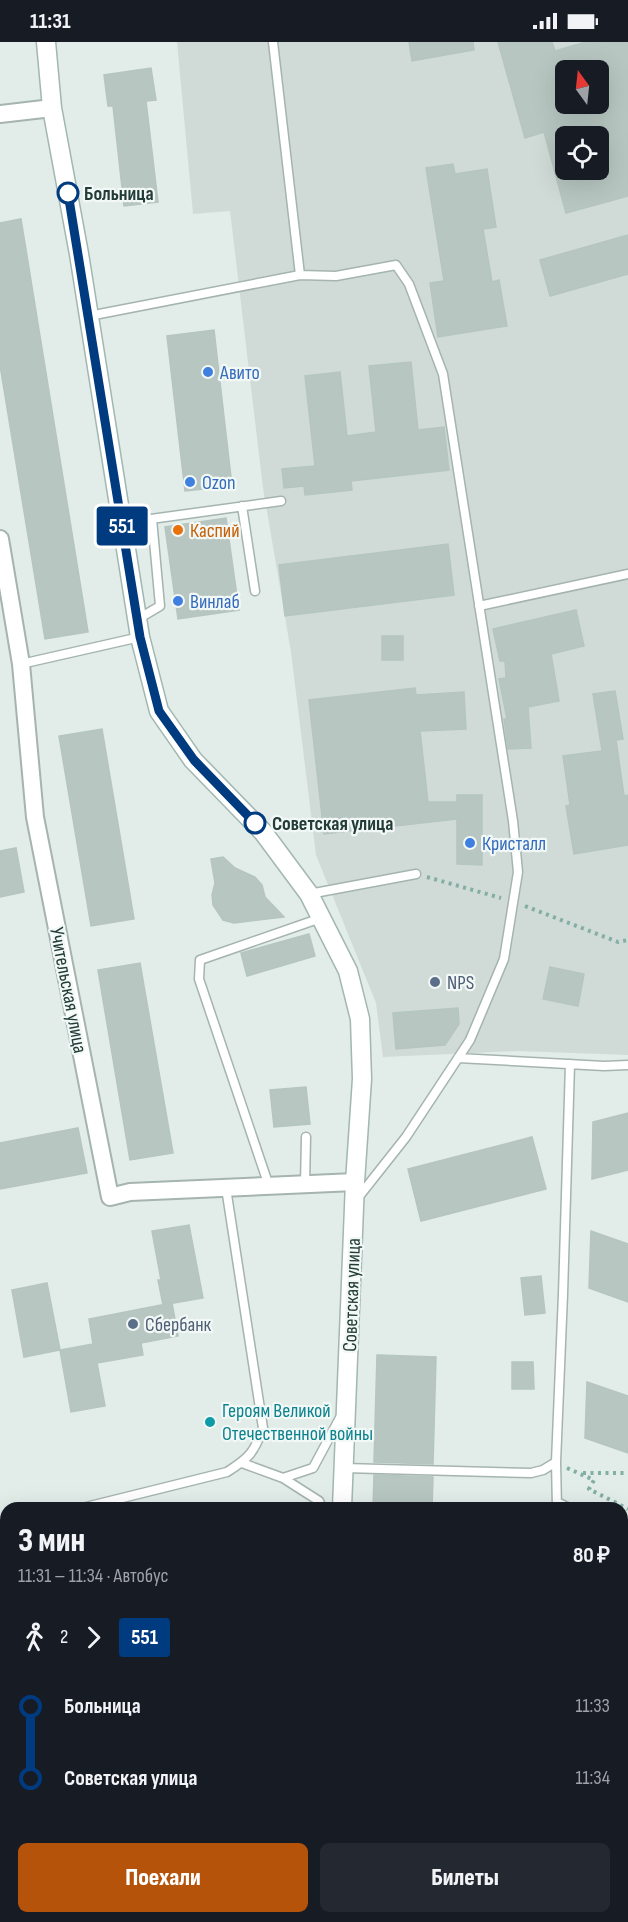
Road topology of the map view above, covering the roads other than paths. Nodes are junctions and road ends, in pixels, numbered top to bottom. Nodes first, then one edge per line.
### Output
1 (46, 42) edge
2 (273, 42) edge
3 (52, 108) junction
4 (0, 114) edge
5 (300, 275) junction
6 (89, 316) junction
7 (281, 501) dead end
8 (242, 506) junction
9 (152, 519) junction
10 (121, 523) junction
11 (0, 539) edge
12 (628, 574) edge
13 (255, 591) dead end
14 (479, 606) junction
15 (138, 628) junction
16 (21, 664) junction
17 (416, 874) dead end
18 (309, 894) junction
19 (321, 918) junction
20 (458, 1058) junction
21 (570, 1064) junction
22 (628, 1065) edge
23 (306, 1137) dead end
24 (355, 1182) junction
25 (306, 1184) junction
26 (269, 1186) junction
27 (226, 1188) junction
28 (355, 1202) junction
29 (347, 1405) junction
30 (556, 1462) junction
31 (242, 1463) junction
32 (344, 1468) junction
33 (283, 1478) junction
34 (106, 1502) edge
35 (319, 1502) edge
36 (342, 1502) edge
37 (557, 1502) edge

1 - 3 main road, Советская улица
2 - 5 lane
3 - 4 street
3 - 6 main road, Советская улица
5 - 6 lane
5 - 14 lane
6 - 10 main road, Советская улица
7 - 8 lane
8 - 9 lane
8 - 13 lane
9 - 10 lane
9 - 15 lane
10 - 15 main road, Советская улица
11 - 16 street, Учительская улица
12 - 14 lane
14 - 20 lane
15 - 16 lane
15 - 18 main road, Советская улица
16 - 27 street, Учительская улица
17 - 18 lane
18 - 19 main road, Советская улица
19 - 24 main road, Советская улица
19 - 26 lane
20 - 21 lane
20 - 28 lane
21 - 22 lane
21 - 30 lane
23 - 25 lane
24 - 25 street, Учительская улица
24 - 28 main road, Советская улица
25 - 26 street, Учительская улица
26 - 27 street, Учительская улица
27 - 31 lane
28 - 29 main road, Советская улица
29 - 32 main road, Советская улица
29 - 33 lane
30 - 32 lane
30 - 37 lane
31 - 33 lane
31 - 34 lane
32 - 36 main road, Советская улица
33 - 35 lane

